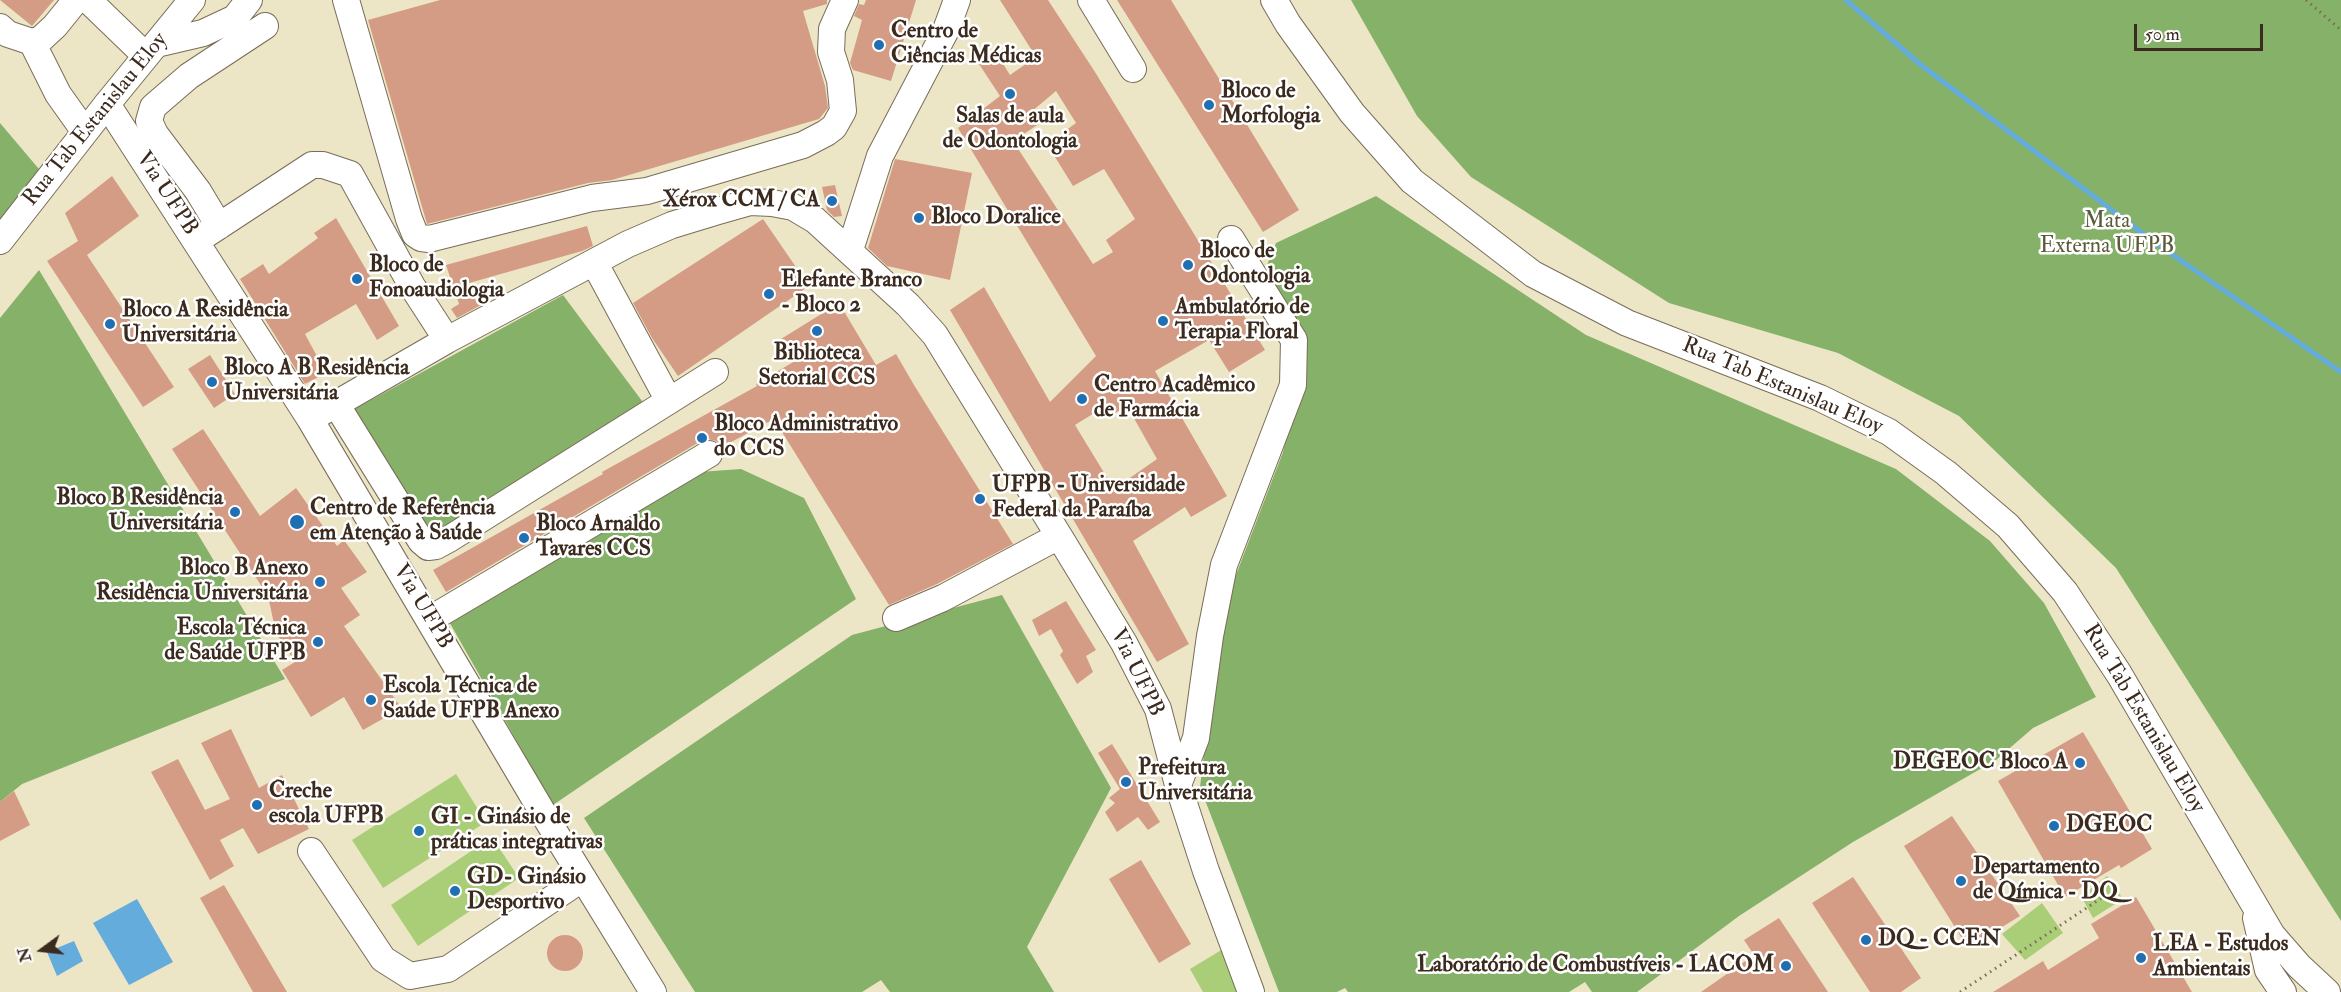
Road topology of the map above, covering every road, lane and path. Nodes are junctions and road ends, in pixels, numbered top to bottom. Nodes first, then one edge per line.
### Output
1 (76, 0) edge
2 (88, 0) edge
3 (192, 0) edge
4 (249, 0) edge
5 (346, 0) edge
6 (845, 0) edge
7 (957, 0) edge
8 (1092, 0) edge
9 (1274, 0) edge
10 (2306, 0) edge
11 (265, 26) dead end
12 (0, 27) edge
13 (2341, 30) edge
14 (32, 42) junction
15 (151, 50) junction
16 (1133, 69) dead end
17 (107, 104) junction
18 (86, 132) junction
19 (219, 226) junction
20 (1231, 239) dead end
21 (0, 241) edge
22 (196, 241) junction
23 (850, 250) junction
24 (594, 262) junction
25 (447, 340) junction
26 (715, 372) dead end
27 (669, 401) junction
28 (336, 404) junction
29 (310, 419) junction
30 (709, 454) dead end
31 (1059, 536) junction
32 (896, 618) dead end
33 (429, 620) junction
34 (1178, 785) junction
35 (311, 851) dead end
36 (583, 878) junction
37 (2109, 893) dead end
38 (2252, 901) junction
39 (653, 992) edge
40 (1251, 992) edge
41 (1960, 992) edge
42 (2283, 992) edge
43 (2327, 992) edge

1 - 14 street
2 - 15 street
3 - 15 street, Rua Tab Estanislau Eloy
4 - 15 street
5 - 6 street
7 - 23 street
8 - 16 street
9 - 38 street, Rua Tab Estanislau Eloy
10 - 13 path
11 - 19 street
12 - 14 street
14 - 18 street
15 - 17 street, Rua Tab Estanislau Eloy
17 - 18 street, Rua Tab Estanislau Eloy
17 - 22 street, Via UFPB
18 - 21 street, Rua Tab Estanislau Eloy
19 - 22 street
19 - 25 street
20 - 34 street
22 - 29 street, Via UFPB
23 - 24 street, Via UFPB
23 - 31 street, Via UFPB
24 - 25 street, Via UFPB
24 - 27 street
25 - 28 street, Via UFPB
26 - 27 street
27 - 28 street
28 - 29 street, Via UFPB
29 - 33 street, Via UFPB
30 - 33 street
31 - 32 street
31 - 34 street, Via UFPB
33 - 36 street, Via UFPB
34 - 40 street, Via UFPB
35 - 36 street
36 - 39 street, Via UFPB
37 - 41 path
38 - 42 street
38 - 43 street, Rua Tab Estanislau Eloy

